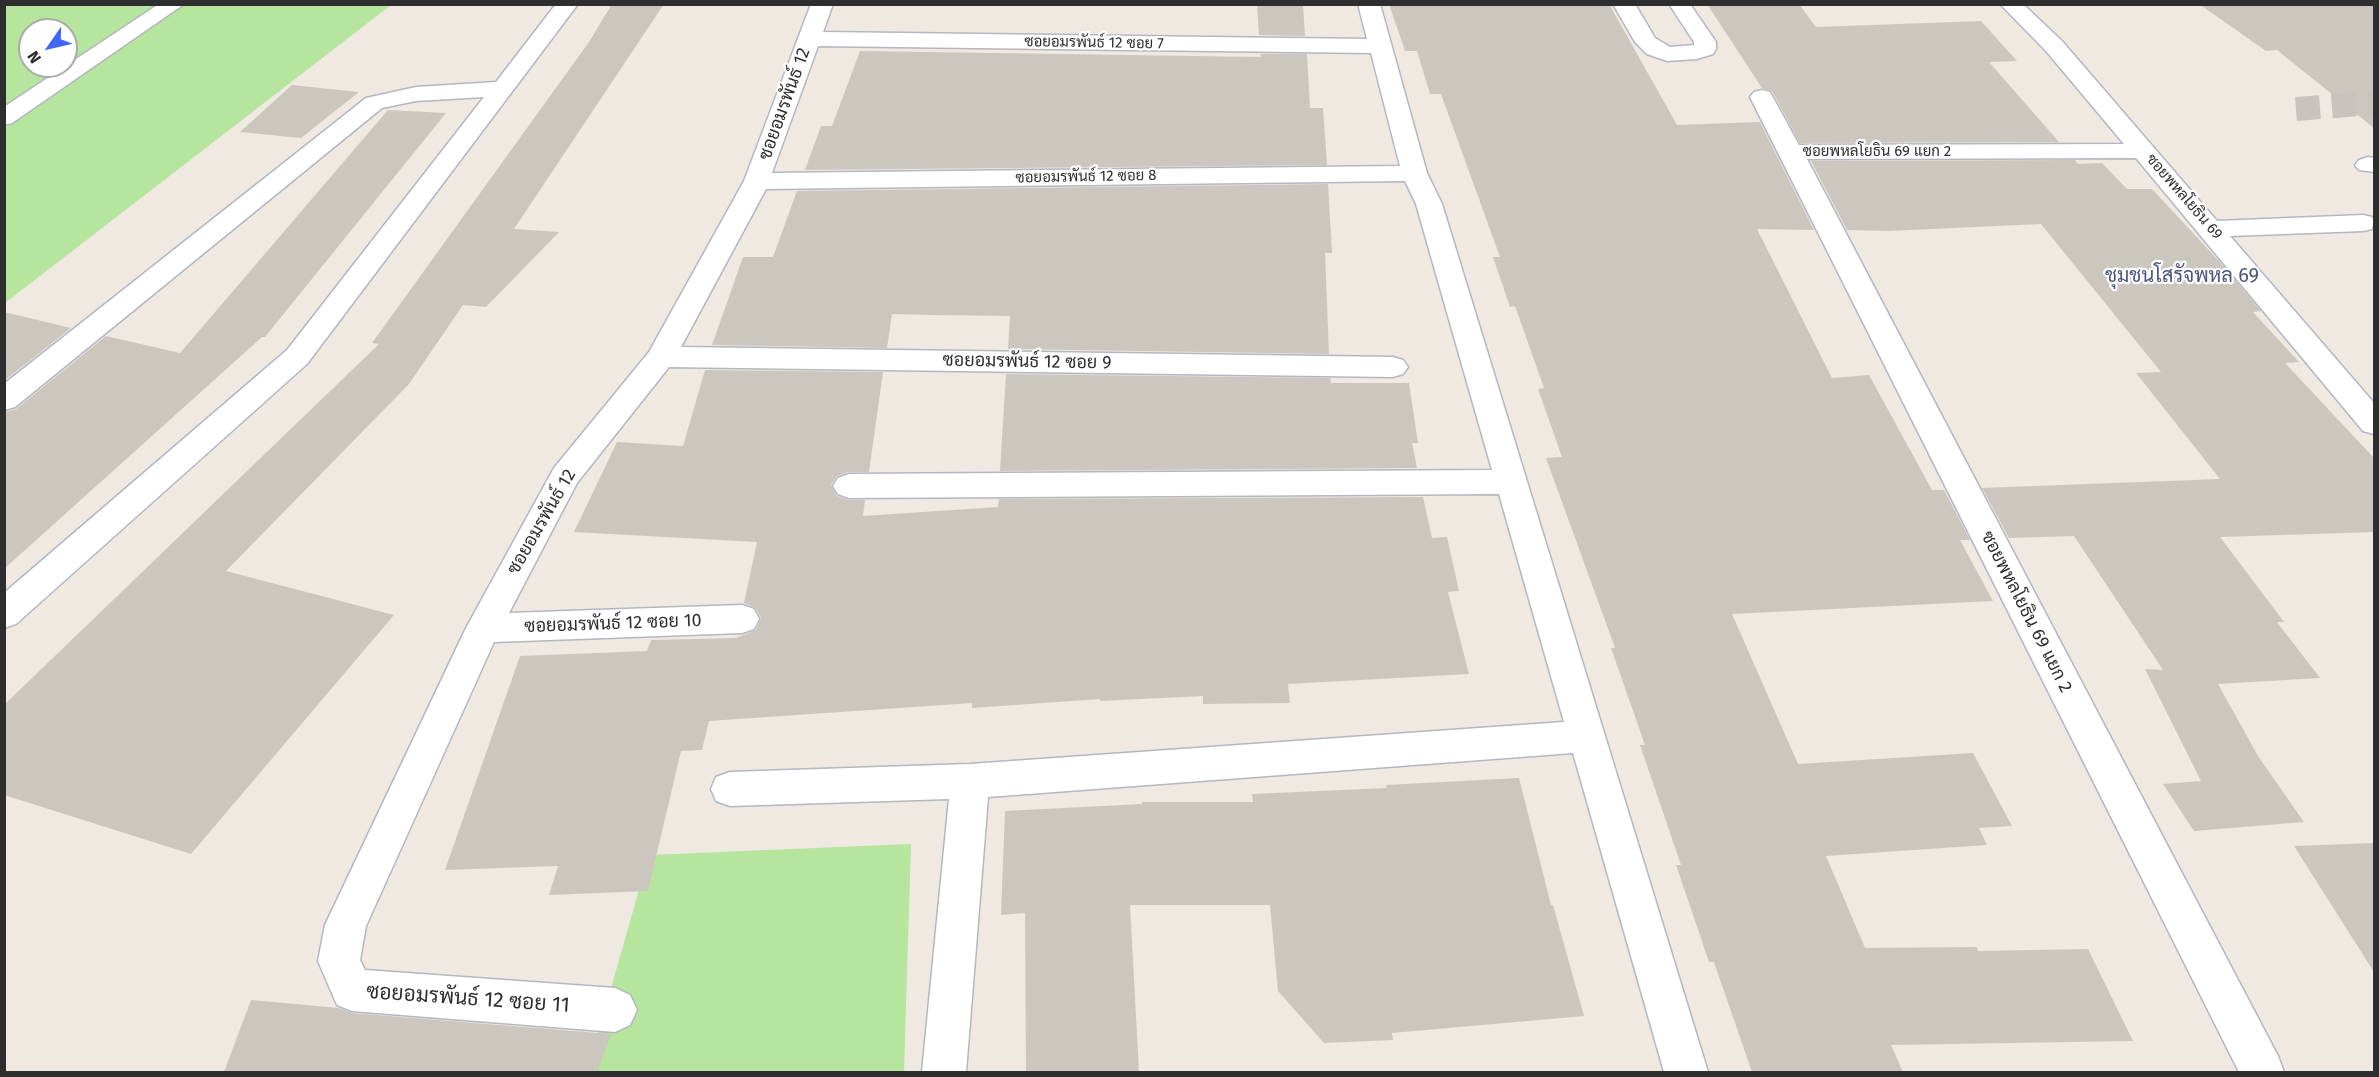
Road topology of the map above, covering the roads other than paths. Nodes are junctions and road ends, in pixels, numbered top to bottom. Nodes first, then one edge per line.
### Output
1 (174, 4) edge
2 (568, 4) edge
3 (822, 4) edge
4 (1369, 4) edge
5 (1624, 4) edge
6 (1679, 4) edge
7 (2010, 4) edge
8 (808, 39) junction
9 (1381, 46) junction
10 (504, 89) junction
11 (1762, 97) dead end
12 (4, 118) edge
13 (2144, 151) junction
14 (1790, 152) junction
15 (1414, 172) junction
16 (757, 181) junction
17 (2363, 223) dead end
18 (2211, 229) junction
19 (661, 357) junction
20 (1393, 367) dead end
21 (4, 400) edge
22 (2374, 423) edge
23 (1511, 482) junction
24 (849, 486) dead end
25 (4, 614) edge
26 (742, 619) dead end
27 (483, 628) junction
28 (1587, 736) junction
29 (970, 781) junction
30 (730, 789) dead end
31 (339, 961) joint
32 (615, 1010) dead end
33 (944, 1072) edge
34 (1686, 1072) edge
35 (2262, 1072) edge

1 - 12 street
2 - 10 street
3 - 8 street, ซอยอมรพันธ์ 12
4 - 9 street
5 - 6 street
7 - 13 street, ซอยพหลโยธิน 69
8 - 9 street, ซอยอมรพันธ์ 12 ซอย 7
8 - 16 street, ซอยอมรพันธ์ 12
9 - 15 street
10 - 21 street
10 - 25 street
11 - 14 street, ซอยพหลโยธิน 69 แยก 2
13 - 14 street, ซอยพหลโยธิน 69 แยก 2
13 - 18 street, ซอยพหลโยธิน 69
14 - 35 street, ซอยพหลโยธิน 69 แยก 2
15 - 16 street, ซอยอมรพันธ์ 12 ซอย 8
15 - 23 street
16 - 19 street, ซอยอมรพันธ์ 12
17 - 18 street
18 - 22 street, ซอยพหลโยธิน 69
19 - 20 street, ซอยอมรพันธ์ 12 ซอย 9
19 - 27 street, ซอยอมรพันธ์ 12
23 - 24 street
23 - 28 street
26 - 27 street, ซอยอมรพันธ์ 12 ซอย 10
27 - 31 street, ซอยอมรพันธ์ 12
28 - 29 street
28 - 34 street
29 - 30 street
29 - 33 street
31 - 32 street, ซอยอมรพันธ์ 12 ซอย 11

